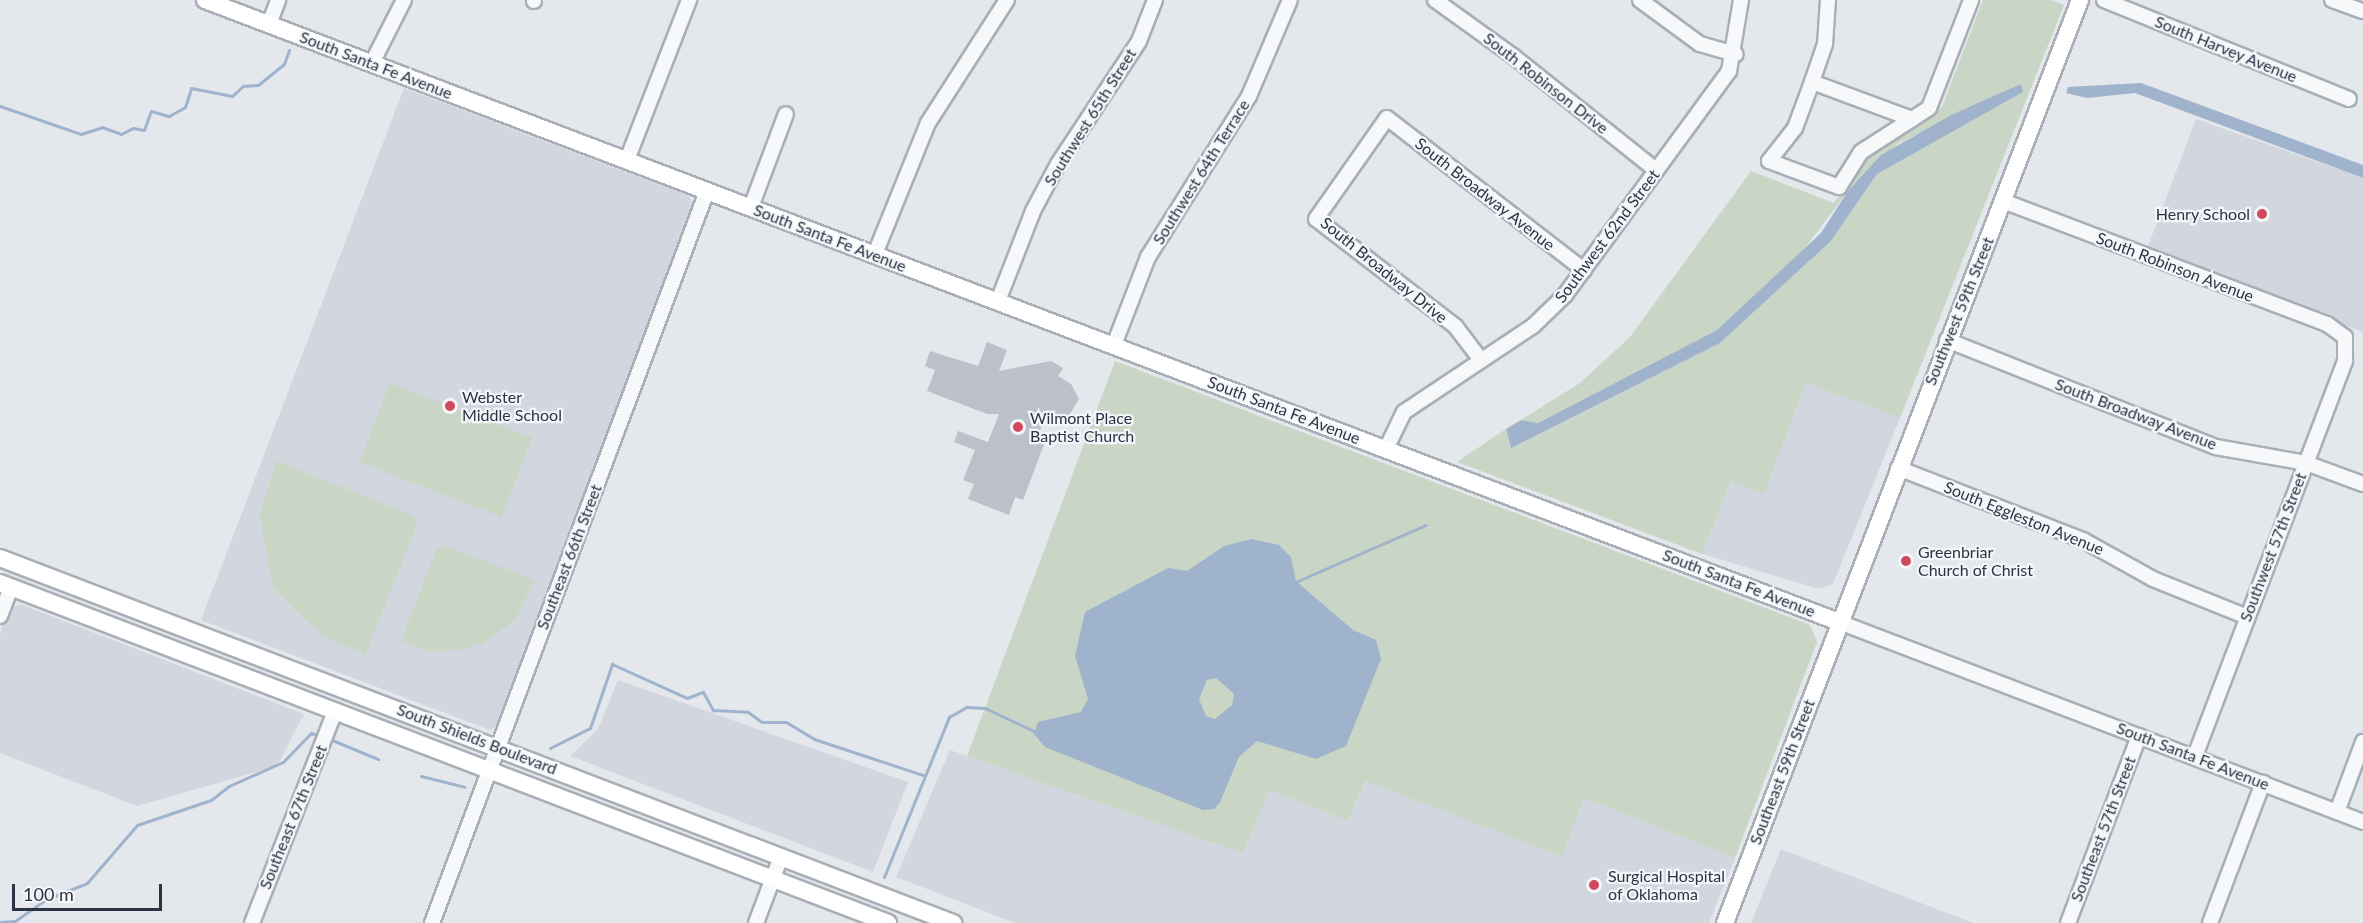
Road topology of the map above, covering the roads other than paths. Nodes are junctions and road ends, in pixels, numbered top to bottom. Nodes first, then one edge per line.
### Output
1 (206, 0) edge
2 (278, 0) edge
3 (404, 0) edge
4 (689, 0) edge
5 (1007, 0) edge
6 (1155, 0) edge
7 (1290, 0) edge
8 (1435, 0) edge
9 (1640, 0) edge
10 (1741, 0) edge
11 (1828, 0) edge
12 (1971, 0) edge
13 (2080, 0) edge
14 (2104, 0) edge
15 (2332, 0) edge
16 (2363, 11) edge
17 (269, 24) junction
18 (1736, 54) junction
19 (372, 63) junction
20 (1812, 82) junction
21 (2349, 99) dead end
22 (786, 114) dead end
23 (1387, 118) joint
24 (1912, 119) junction
25 (627, 160) junction
26 (1656, 170) junction
27 (707, 190) junction
28 (2003, 201) junction
29 (751, 207) junction
30 (875, 254) junction
31 (1584, 270) junction
32 (999, 301) junction
33 (2345, 337) joint
34 (1947, 340) junction
35 (1114, 345) junction
36 (1481, 360) junction
37 (1386, 449) junction
38 (2306, 463) junction
39 (1898, 468) junction
40 (2363, 484) edge
41 (0, 558) edge
42 (6, 585) edge
43 (0, 616) edge
44 (2247, 617) junction
45 (1839, 622) junction
46 (335, 711) junction
47 (2139, 736) junction
48 (2363, 742) edge
49 (496, 746) junction
50 (2195, 756) junction
51 (488, 770) junction
52 (2263, 783) junction
53 (2337, 812) junction
54 (2363, 822) edge
55 (781, 857) junction
56 (772, 879) junction
57 (252, 923) edge
58 (432, 923) edge
59 (756, 923) edge
60 (888, 923) edge
61 (953, 923) edge
62 (1725, 923) edge
63 (2067, 923) edge
64 (2210, 923) edge

1 - 17 main road, South Santa Fe Avenue
2 - 17 street
3 - 19 street
4 - 25 street
5 - 30 street
6 - 32 street, Southwest 65th Street
7 - 35 street, Southwest 64th Terrace
8 - 26 street, South Robinson Drive
9 - 18 street
10 - 18 street, Southwest 62nd Street
11 - 20 street
12 - 24 street
13 - 28 main road, Southwest 59th Street
14 - 21 street, South Harvey Avenue
15 - 16 street
17 - 19 main road, South Santa Fe Avenue
18 - 26 street, Southwest 62nd Street
19 - 25 main road, South Santa Fe Avenue
20 - 24 street
20 - 24 street
22 - 29 street
23 - 31 street, South Broadway Avenue
23 - 36 street, South Broadway Drive
25 - 27 main road, South Santa Fe Avenue
26 - 31 street, Southwest 62nd Street
27 - 29 main road, South Santa Fe Avenue
27 - 49 street, Southeast 66th Street
28 - 33 street, South Robinson Avenue
28 - 34 main road, Southwest 59th Street
29 - 30 main road, South Santa Fe Avenue
30 - 32 main road, South Santa Fe Avenue
31 - 36 street, Southwest 62nd Street
32 - 35 main road, South Santa Fe Avenue
33 - 38 street, Southwest 57th Street
34 - 38 street, South Broadway Avenue
34 - 39 main road, Southwest 59th Street
35 - 37 main road, South Santa Fe Avenue
36 - 37 street, Southwest 62nd Street
37 - 45 main road, South Santa Fe Avenue
38 - 40 street, South Broadway Avenue
38 - 44 street, Southwest 57th Street
39 - 44 street, South Eggleston Avenue
39 - 45 main road, Southwest 59th Street
41 - 49 main road, South Shields Boulevard
42 - 43 street
42 - 46 main road, South Shields Boulevard
44 - 50 street, Southwest 57th Street
45 - 47 street, South Santa Fe Avenue
45 - 62 main road, Southeast 59th Street
46 - 51 main road, South Shields Boulevard
46 - 57 street, Southeast 67th Street
47 - 50 street, South Santa Fe Avenue
47 - 63 street, Southeast 57th Street
48 - 53 street
49 - 51 street, Southeast 66th Street
49 - 55 main road, South Shields Boulevard
50 - 52 street, South Santa Fe Avenue
51 - 56 main road, South Shields Boulevard
51 - 58 street, Southeast 66th Street
52 - 53 street, South Santa Fe Avenue
52 - 64 street
53 - 54 street, South Santa Fe Avenue
55 - 56 street
55 - 61 main road, South Shields Boulevard
56 - 59 street
56 - 60 main road, South Shields Boulevard

